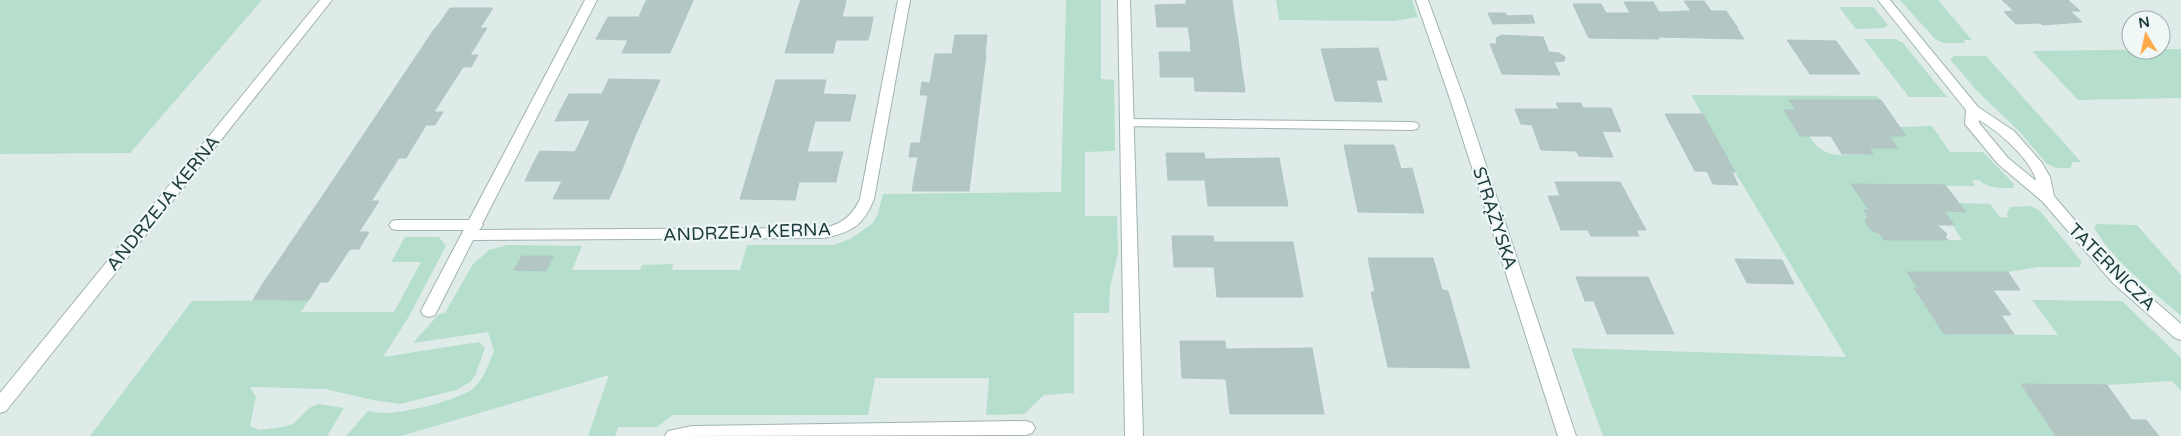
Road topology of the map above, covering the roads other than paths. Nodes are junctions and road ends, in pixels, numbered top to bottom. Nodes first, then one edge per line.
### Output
1 (326, 0) edge
2 (591, 0) edge
3 (904, 0) edge
4 (1124, 0) edge
5 (1422, 0) edge
6 (1884, 0) edge
7 (1973, 110) junction
8 (1128, 123) junction
9 (1412, 126) dead end
10 (2046, 197) junction
11 (397, 225) dead end
12 (472, 230) junction
13 (429, 311) dead end
14 (2181, 334) edge
15 (0, 406) edge
16 (1026, 428) dead end
17 (674, 436) edge
18 (1134, 436) edge
19 (1567, 436) edge

1 - 15 street, ANDRZEJA KERNA
2 - 12 street
3 - 12 street, ANDRZEJA KERNA
4 - 8 street
5 - 19 street, STRĄŻYSKA
6 - 7 street, TATERNICZA
7 - 10 street, TATERNICZA
7 - 10 street, TATERNICZA
8 - 9 street
8 - 18 street
10 - 14 street, TATERNICZA
11 - 12 street, ANDRZEJA KERNA
12 - 13 street
16 - 17 street

